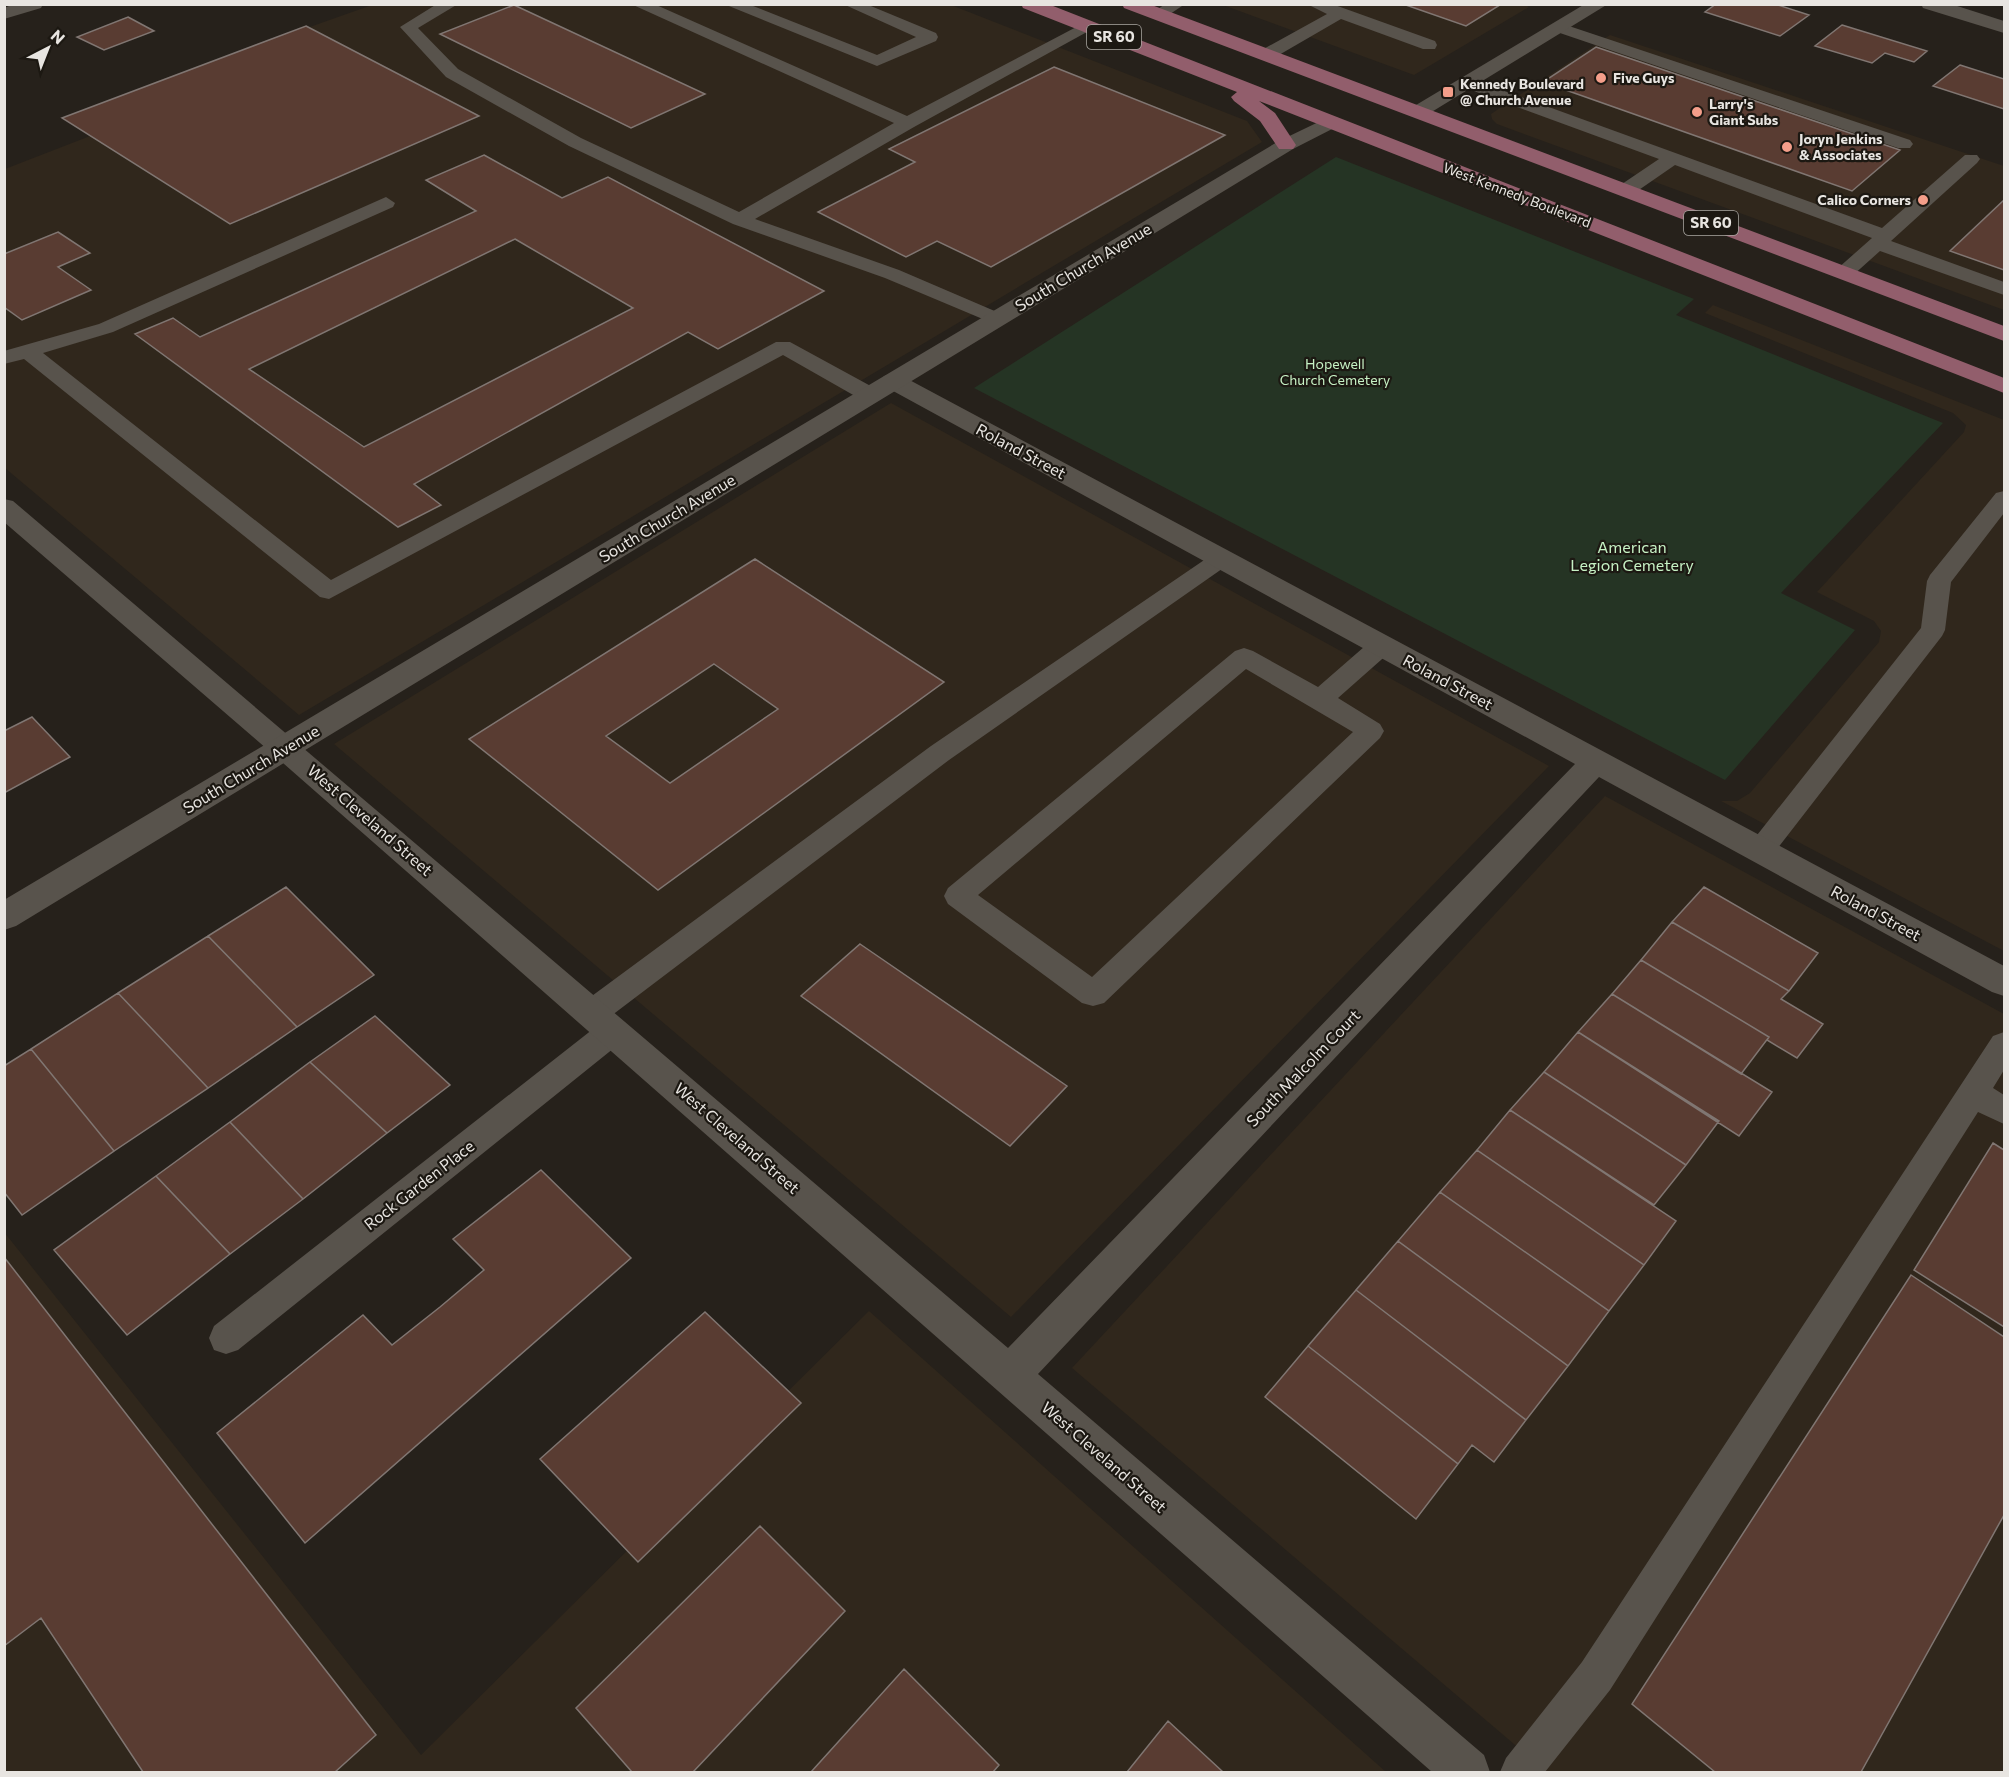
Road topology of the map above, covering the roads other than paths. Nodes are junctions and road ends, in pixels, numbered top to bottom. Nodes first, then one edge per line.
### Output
1 (34, 4) edge
2 (450, 4) edge
3 (639, 4) edge
4 (732, 4) edge
5 (851, 4) edge
6 (1030, 4) edge
7 (1046, 4) edge
8 (1131, 4) edge
9 (1177, 4) edge
10 (1315, 4) edge
11 (1599, 4) edge
12 (1930, 4) edge
13 (1340, 13) junction
14 (4, 14) edge
15 (1158, 15) junction
16 (765, 19) junction
17 (1088, 27) junction
18 (2004, 27) edge
19 (1560, 28) junction
20 (719, 40) junction
21 (1430, 45) dead end
22 (1266, 55) junction
23 (1198, 70) junction
24 (1469, 83) junction
25 (1418, 112) junction
26 (1331, 122) junction
27 (908, 123) junction
28 (1904, 144) dead end
29 (1286, 145) junction
30 (1673, 158) junction
31 (1971, 159) dead end
32 (1626, 190) junction
33 (386, 202) dead end
34 (740, 220) junction
35 (1881, 239) junction
36 (1844, 273) junction
37 (2004, 289) edge
38 (996, 319) junction
39 (2004, 334) edge
40 (26, 350) junction
41 (4, 358) edge
42 (2004, 386) edge
43 (881, 388) junction
44 (2004, 498) edge
45 (4, 507) edge
46 (1221, 559) junction
47 (1381, 646) junction
48 (1320, 699) junction
49 (286, 748) junction
50 (1595, 762) junction
51 (1760, 850) junction
52 (4, 917) edge
53 (2004, 982) edge
54 (602, 1022) junction
55 (2004, 1046) edge
56 (1974, 1093) junction
57 (2004, 1112) edge
58 (226, 1338) dead end
59 (1010, 1375) junction
60 (1467, 1773) edge
61 (1520, 1773) edge

1 - 14 street
2 - 34 lane
3 - 20 lane
4 - 16 lane
5 - 16 lane
6 - 17 main road, West Kennedy Boulevard / SR 60
7 - 25 main road
8 - 15 main road, SR 60
9 - 15 lane
10 - 13 lane
11 - 19 street
12 - 18 street
13 - 21 lane
13 - 22 lane
15 - 22 main road, SR 60
16 - 20 lane
17 - 23 main road, West Kennedy Boulevard / SR 60
17 - 27 lane
19 - 24 street
19 - 28 lane
20 - 27 lane
22 - 25 main road, SR 60
23 - 26 main road, West Kennedy Boulevard / SR 60
23 - 29 main road
24 - 25 street
24 - 30 lane
25 - 32 main road, SR 60
26 - 29 street, South Church Avenue
26 - 42 main road, West Kennedy Boulevard / SR 60
27 - 34 lane
29 - 38 street, South Church Avenue
30 - 32 lane
30 - 35 lane
31 - 35 lane
32 - 36 main road, SR 60
33 - 40 lane
34 - 38 lane
35 - 36 lane
35 - 37 lane
36 - 39 main road, SR 60
38 - 43 street, South Church Avenue
40 - 41 lane
40 - 43 lane
43 - 46 street, Roland Street
43 - 49 street, South Church Avenue
44 - 51 lane
45 - 49 street, West Cleveland Street
46 - 47 street, Roland Street
46 - 54 lane, Rock Garden Place
47 - 48 lane
47 - 50 street, Roland Street
48 - 48 lane
49 - 52 street, South Church Avenue
49 - 54 street, West Cleveland Street
50 - 51 street, Roland Street
50 - 59 street, South Malcolm Court
51 - 53 street, Roland Street
54 - 58 lane, Rock Garden Place
54 - 59 street, West Cleveland Street
55 - 56 lane
56 - 57 lane
56 - 61 lane
59 - 60 street, West Cleveland Street

